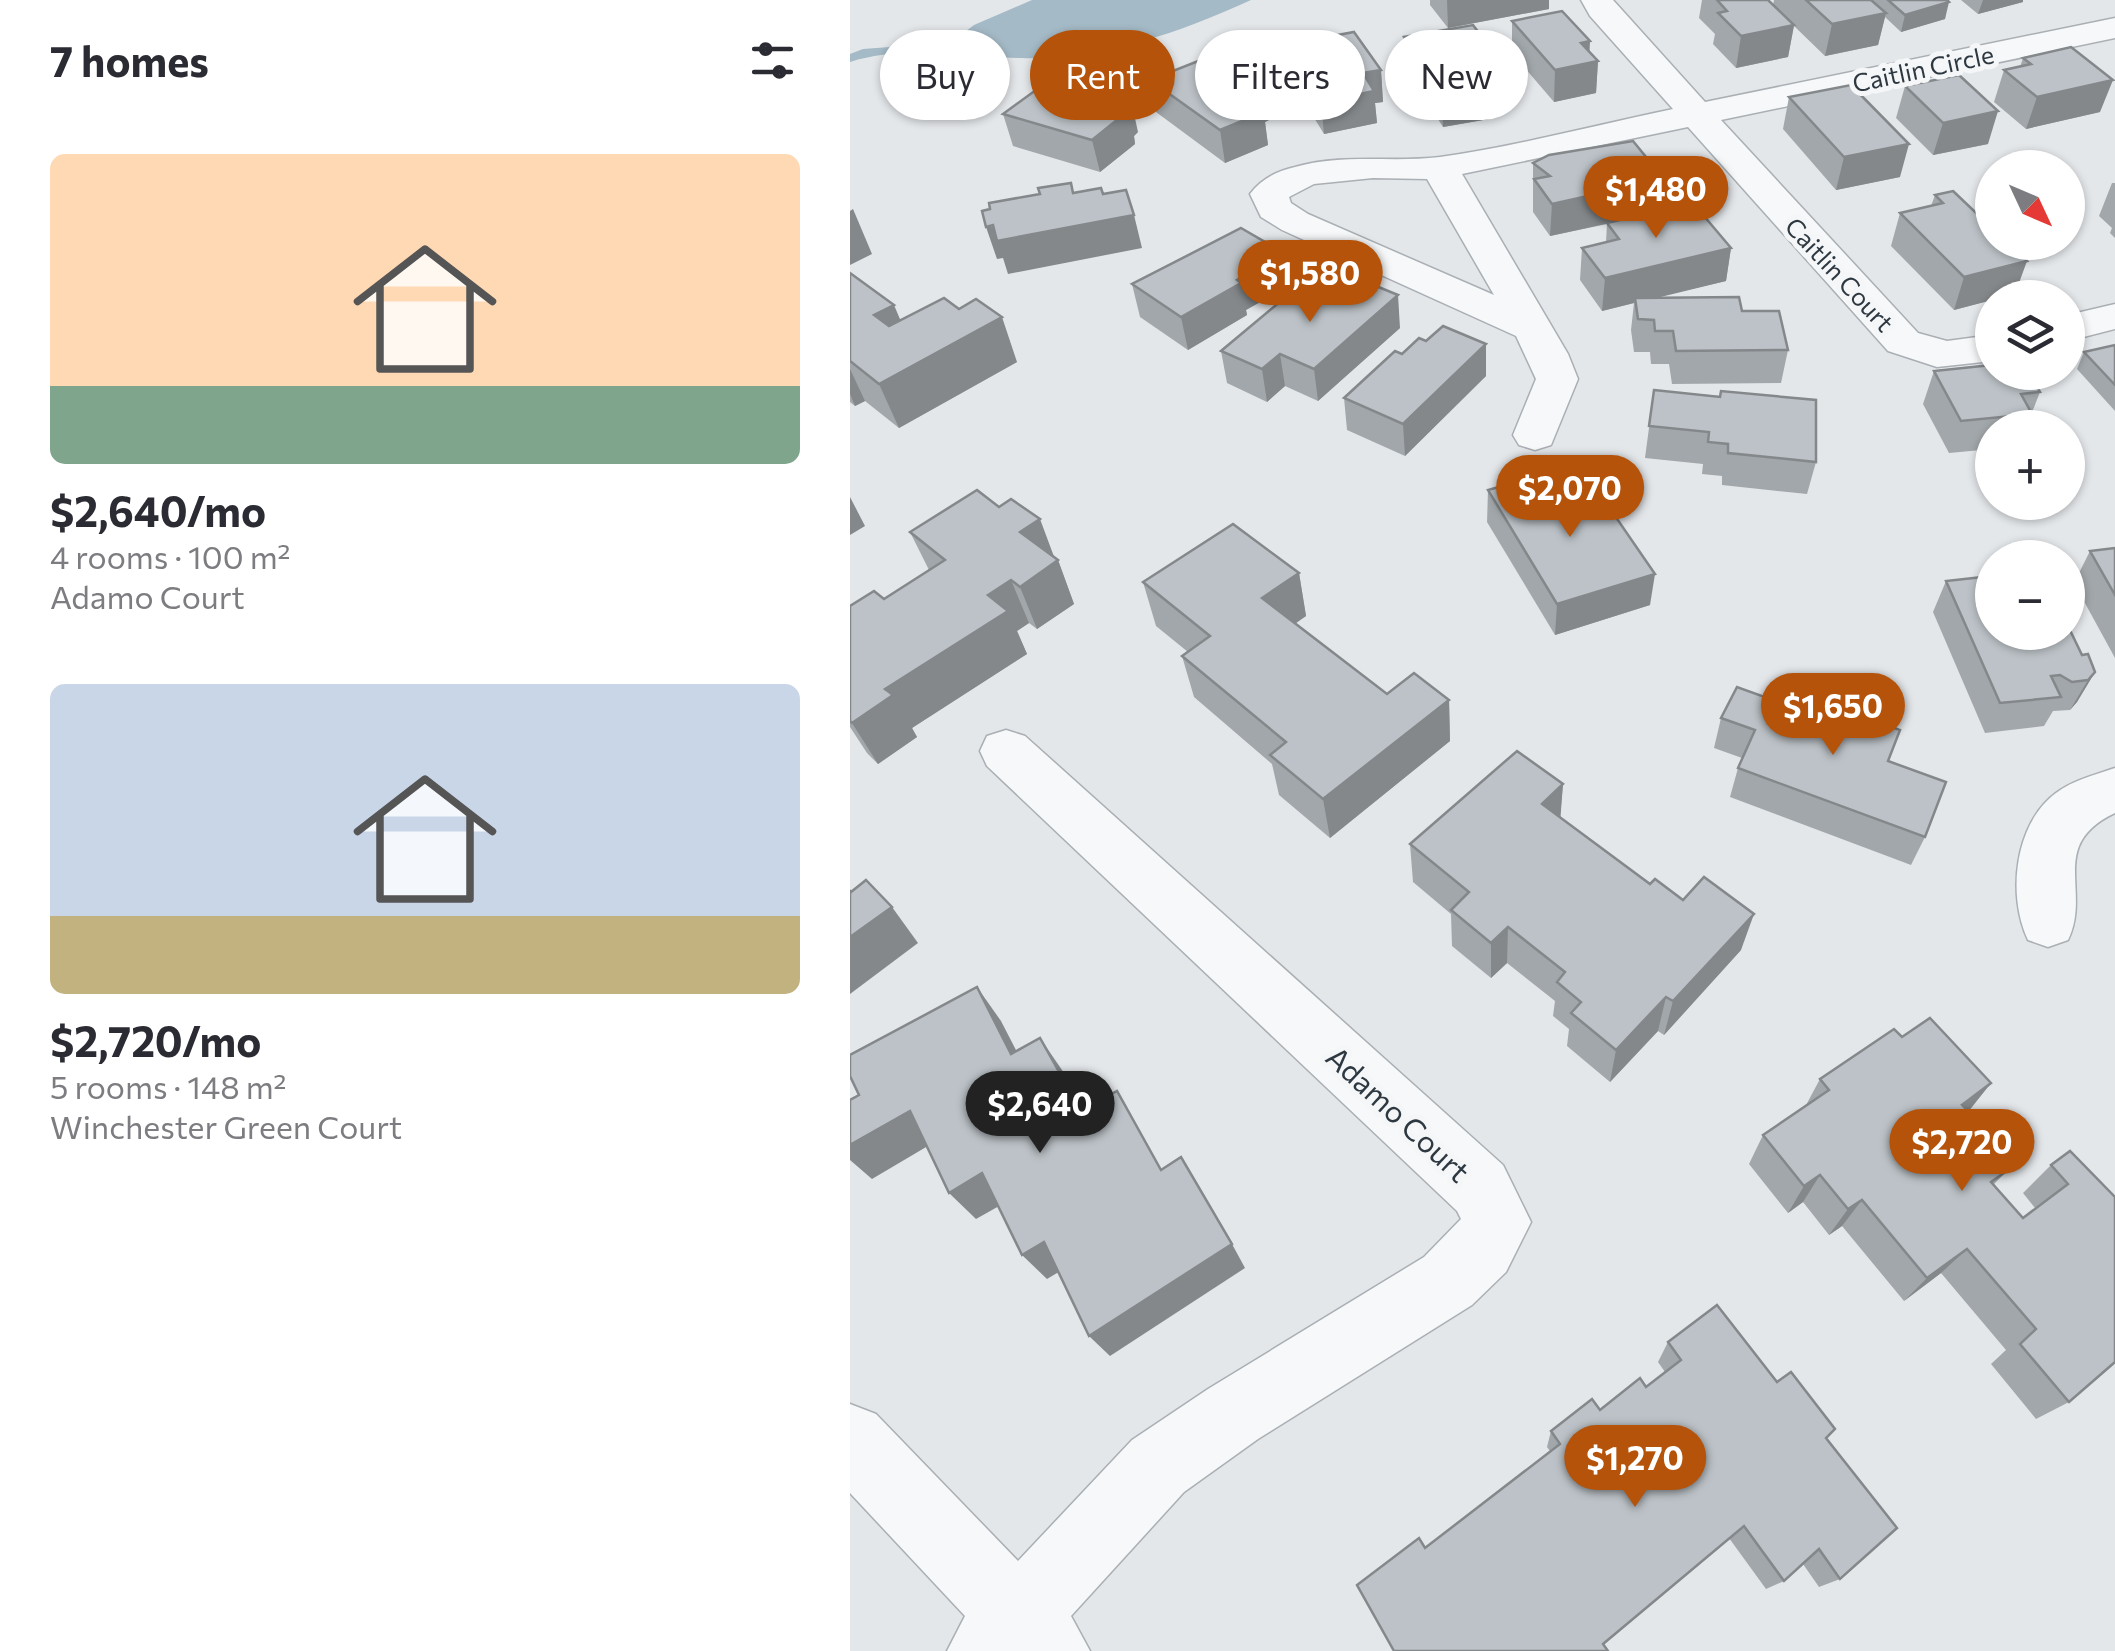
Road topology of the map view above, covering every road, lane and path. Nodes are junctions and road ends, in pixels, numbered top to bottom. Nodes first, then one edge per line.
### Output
1 (1598, 0) edge
2 (2115, 28) edge
3 (1696, 115) junction
4 (1437, 168) junction
5 (2115, 316) edge
6 (2085, 324) edge
7 (1531, 328) junction
8 (1975, 351) edge
9 (1535, 435) dead end
10 (1006, 751) dead end
11 (2115, 790) edge
12 (2048, 922) dead end
13 (850, 1440) edge
14 (1018, 1638) edge

1 - 3 street, Caitlin Court
2 - 3 street, Caitlin Circle
3 - 4 street, Caitlin Circle
3 - 8 street, Caitlin Court
4 - 7 street
4 - 7 street, Caitlin Circle
5 - 6 street
7 - 9 street
10 - 14 street, Adamo Court
11 - 12 street
13 - 14 street

